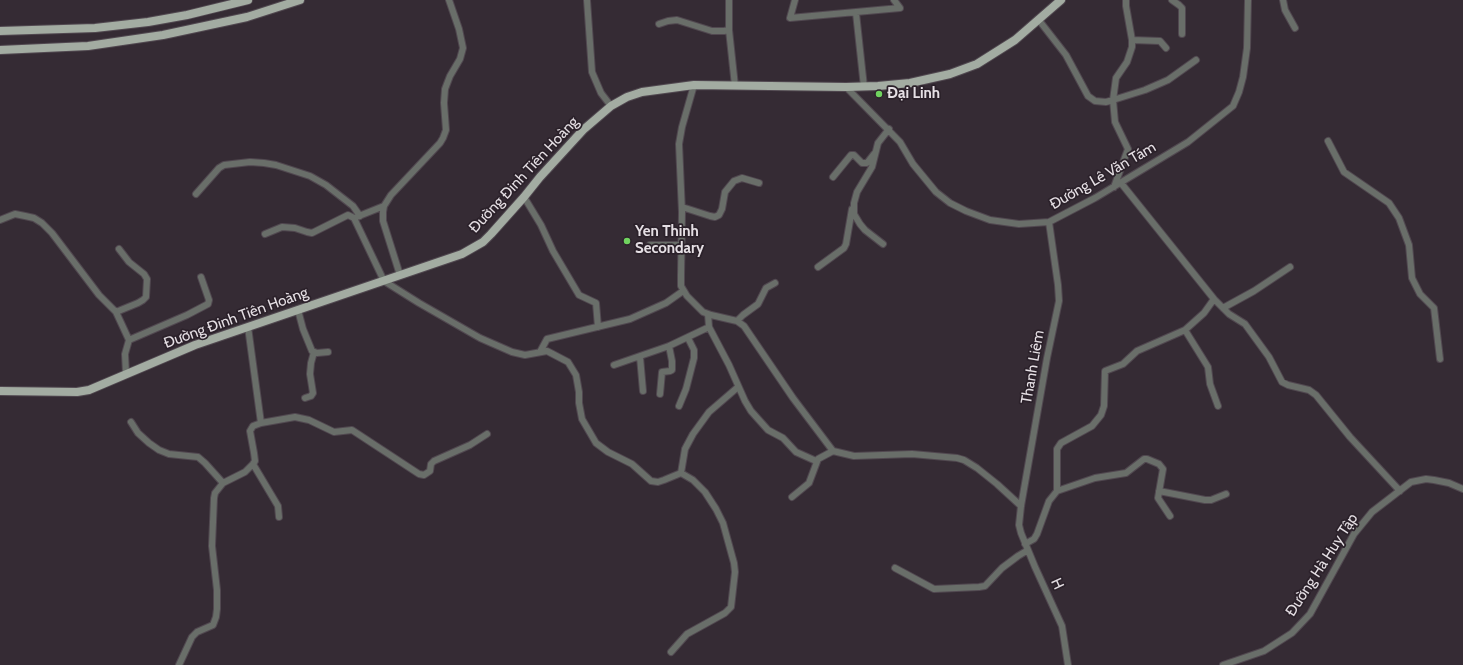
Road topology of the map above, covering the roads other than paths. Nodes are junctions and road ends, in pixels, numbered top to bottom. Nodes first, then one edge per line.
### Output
1 (248, 0) edge
2 (300, 0) edge
3 (449, 0) edge
4 (587, 0) edge
5 (729, 0) edge
6 (795, 0) edge
7 (894, 0) edge
8 (1061, 0) edge
9 (1126, 0) edge
10 (1172, 0) edge
11 (1248, 0) edge
12 (1283, 0) edge
13 (856, 13) junction
14 (1038, 19) junction
15 (658, 24) dead end
16 (1295, 28) dead end
17 (0, 30) edge
18 (729, 30) junction
19 (1182, 34) dead end
20 (1132, 40) junction
21 (1166, 48) dead end
22 (0, 50) edge
23 (1196, 60) dead end
24 (694, 85) junction
25 (735, 86) junction
26 (864, 86) junction
27 (846, 87) junction
28 (1113, 100) junction
29 (612, 106) junction
30 (889, 129) junction
31 (1328, 141) dead end
32 (876, 152) junction
33 (833, 177) dead end
34 (759, 183) dead end
35 (1121, 183) junction
36 (1114, 187) junction
37 (196, 194) dead end
38 (524, 197) junction
39 (854, 204) junction
40 (384, 206) junction
41 (682, 207) junction
42 (357, 217) junction
43 (0, 220) edge
44 (1048, 222) junction
45 (265, 234) dead end
46 (650, 244) dead end
47 (883, 244) dead end
48 (682, 245) junction
49 (119, 249) dead end
50 (1290, 267) dead end
51 (818, 268) dead end
52 (400, 275) junction
53 (200, 277) dead end
54 (384, 281) junction
55 (775, 283) dead end
56 (683, 291) junction
57 (1214, 299) junction
58 (1222, 308) junction
59 (298, 310) junction
60 (116, 312) junction
61 (708, 314) junction
62 (737, 321) junction
63 (248, 327) junction
64 (598, 327) junction
65 (709, 327) junction
66 (1185, 330) junction
67 (688, 338) junction
68 (129, 340) junction
69 (669, 346) junction
70 (314, 352) junction
71 (328, 352) dead end
72 (540, 352) junction
73 (640, 357) junction
74 (1440, 359) dead end
75 (614, 365) dead end
76 (126, 374) junction
77 (738, 387) junction
78 (0, 391) edge
79 (643, 391) dead end
80 (660, 394) dead end
81 (305, 398) dead end
82 (679, 406) dead end
83 (1218, 406) dead end
84 (131, 422) dead end
85 (261, 423) junction
86 (487, 434) dead end
87 (833, 451) junction
88 (816, 461) junction
89 (253, 464) junction
90 (681, 473) junction
91 (223, 484) junction
92 (1463, 489) edge
93 (1057, 491) junction
94 (1159, 491) junction
95 (1400, 491) junction
96 (1226, 494) dead end
97 (792, 497) dead end
98 (1021, 506) junction
99 (1020, 516) joint
100 (1170, 516) dead end
101 (279, 517) dead end
102 (1027, 547) junction
103 (896, 568) dead end
104 (671, 652) dead end
105 (179, 665) edge
106 (1068, 665) edge
107 (1222, 665) edge

1 - 17 main road
2 - 22 main road
3 - 40 street
4 - 29 street
5 - 18 street
6 - 13 street
7 - 13 street
8 - 14 main road, Đường Đinh Tiên Hoàng
9 - 20 street
10 - 19 street
11 - 35 street, Đường Lê Văn Tám
12 - 16 street
13 - 26 street
14 - 26 main road, Đường Đinh Tiên Hoàng
14 - 28 street
15 - 18 street
18 - 25 street
20 - 21 street
20 - 28 street
23 - 28 street
24 - 25 main road, Đường Đinh Tiên Hoàng
24 - 29 main road, Đường Đinh Tiên Hoàng
24 - 41 street
25 - 27 main road, Đường Đinh Tiên Hoàng
26 - 27 main road, Đường Đinh Tiên Hoàng
27 - 30 street, Đường Lê Văn Tám
28 - 36 street
29 - 38 main road, Đường Đinh Tiên Hoàng
30 - 32 street
30 - 44 street, Đường Lê Văn Tám
31 - 74 street
32 - 33 street
32 - 39 street
34 - 41 street
35 - 36 street, Đường Lê Văn Tám
35 - 57 street
36 - 44 street, Đường Lê Văn Tám
37 - 42 street
38 - 52 main road, Đường Đinh Tiên Hoàng
38 - 64 street
39 - 47 street
39 - 51 street
40 - 42 street
40 - 52 street
41 - 48 street
42 - 45 street
42 - 54 street
43 - 60 street
44 - 98 street, Thanh Liêm
46 - 48 street
48 - 56 street
49 - 60 street
50 - 58 street
52 - 54 main road, Đường Đinh Tiên Hoàng
53 - 68 street
54 - 59 main road, Đường Đinh Tiên Hoàng
54 - 72 street
55 - 62 street
56 - 61 street
56 - 64 street
57 - 58 street
57 - 66 street
58 - 95 street
59 - 63 main road, Đường Đinh Tiên Hoàng
59 - 70 street
60 - 68 street
61 - 62 street
61 - 65 street
62 - 87 street
63 - 76 main road, Đường Đinh Tiên Hoàng
63 - 85 street
64 - 72 street
65 - 67 street
65 - 77 street
66 - 83 street
66 - 93 street
67 - 69 street
67 - 82 street
68 - 76 street
69 - 73 street
69 - 80 street
70 - 71 street
70 - 81 street
72 - 90 street
73 - 75 street
73 - 79 street
76 - 78 main road, Đường Đinh Tiên Hoàng
77 - 88 street
77 - 90 street
84 - 91 street
85 - 86 street
85 - 89 street
87 - 88 street
87 - 98 street
88 - 97 street
89 - 91 street
89 - 101 street
90 - 104 street
91 - 105 street
92 - 95 street, Đường Hà Huy Tập
93 - 94 street
93 - 102 street
94 - 96 street
94 - 100 street
95 - 107 street, Đường Hà Huy Tập
98 - 99 street, Thanh Liêm
99 - 102 street, H
102 - 103 street
102 - 106 street, H

